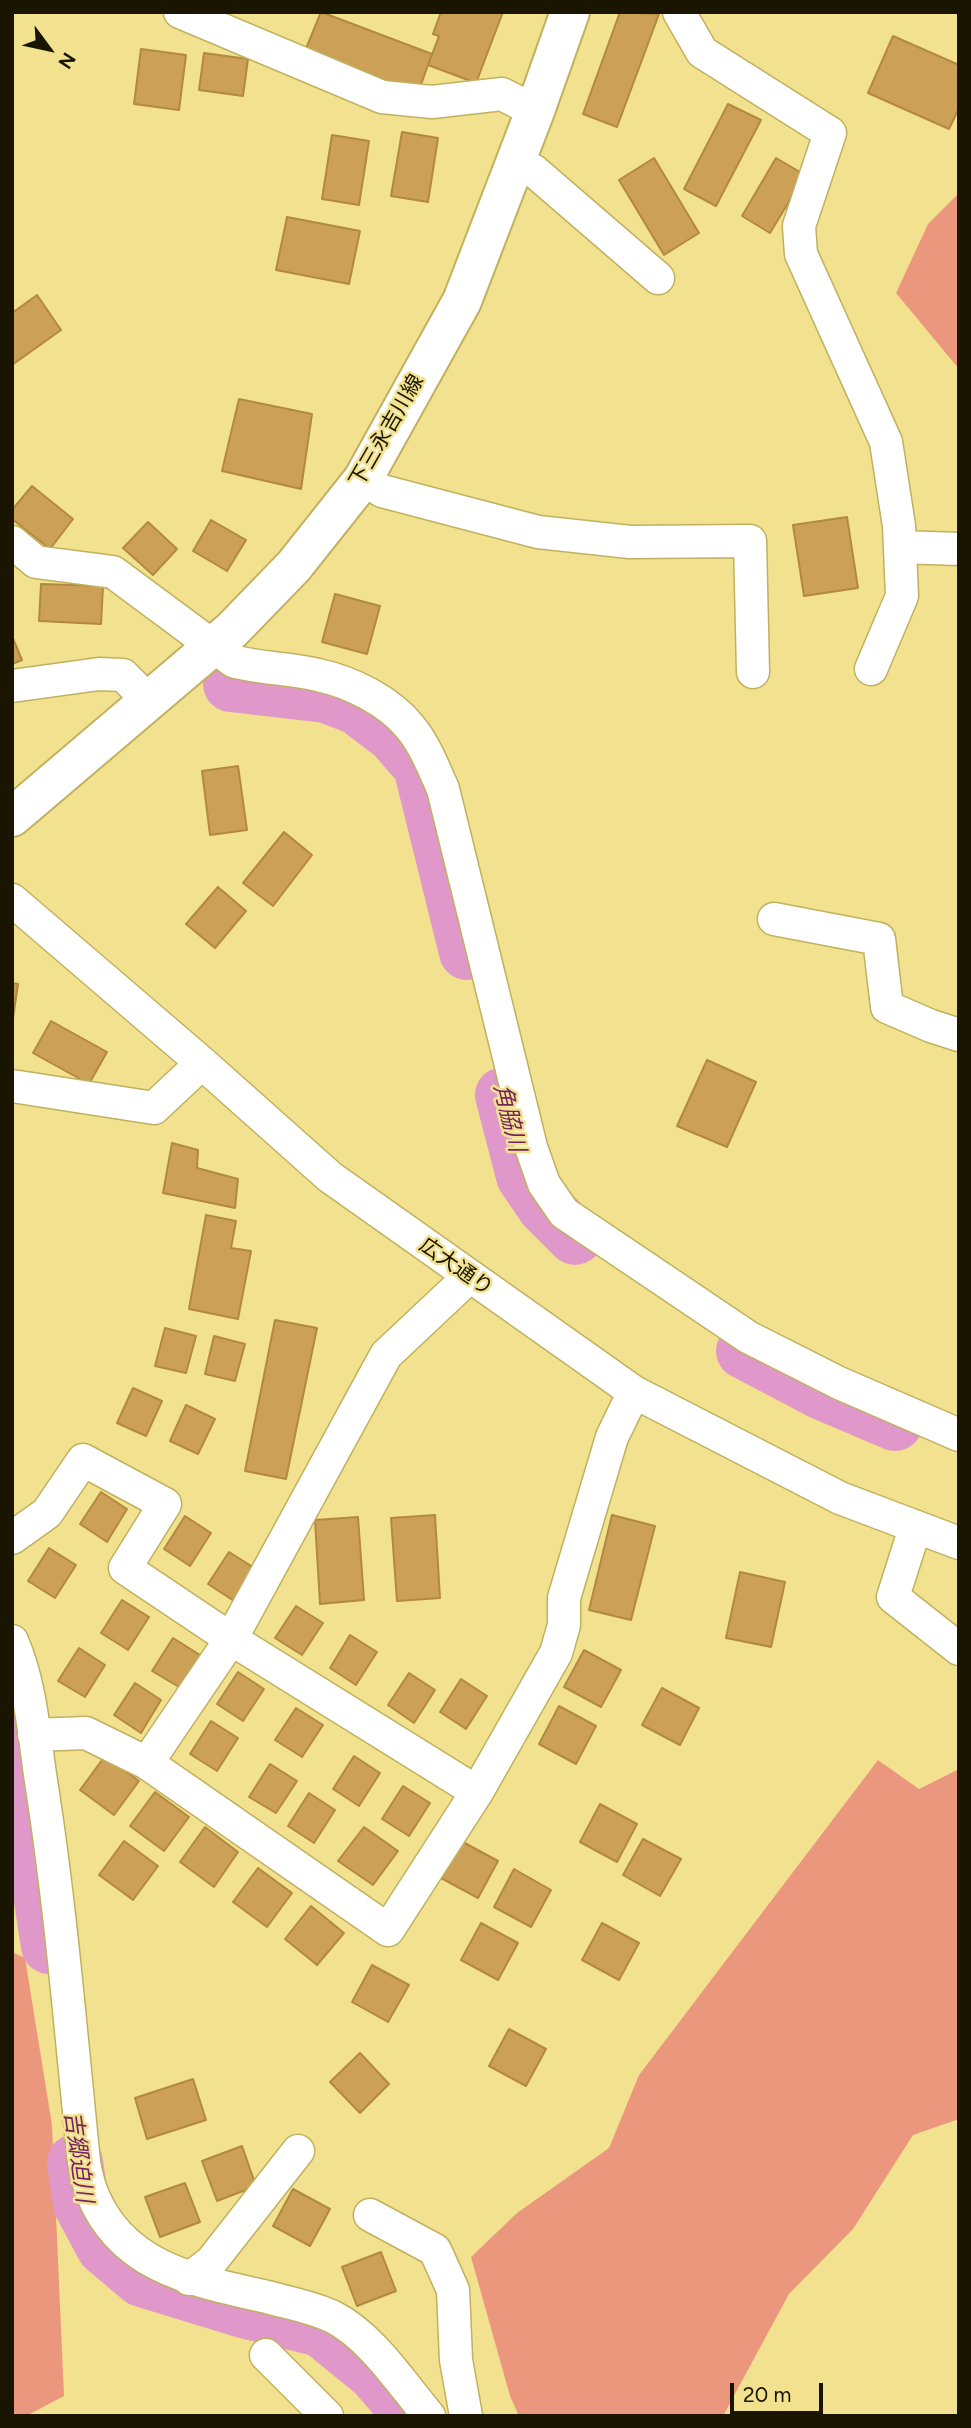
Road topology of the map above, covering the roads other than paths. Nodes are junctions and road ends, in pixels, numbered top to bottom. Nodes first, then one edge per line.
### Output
1 (180, 12) edge
2 (569, 12) edge
3 (679, 12) edge
4 (535, 111) junction
5 (514, 161) junction
6 (658, 278) dead end
7 (363, 479) junction
8 (12, 542) edge
9 (900, 547) junction
10 (959, 549) edge
11 (213, 646) junction
12 (872, 668) dead end
13 (753, 672) dead end
14 (12, 686) edge
15 (149, 701) junction
16 (12, 817) edge
17 (12, 900) edge
18 (774, 919) dead end
19 (959, 1035) edge
20 (202, 1063) junction
21 (12, 1086) edge
22 (470, 1276) junction
23 (634, 1392) junction
24 (959, 1435) edge
25 (915, 1528) junction
26 (12, 1538) edge
27 (959, 1543) edge
28 (232, 1639) junction
29 (12, 1641) edge
30 (959, 1649) edge
31 (34, 1735) junction
32 (147, 1763) junction
33 (477, 1792) junction
34 (298, 2151) dead end
35 (370, 2215) dead end
36 (190, 2279) junction
37 (266, 2356) dead end
38 (327, 2416) edge
39 (429, 2416) edge
40 (466, 2416) edge

1 - 4 street
2 - 4 main road, 下三永吉川線
3 - 9 street
4 - 5 main road, 下三永吉川線
5 - 6 street
5 - 7 main road, 下三永吉川線
7 - 11 main road, 下三永吉川線
7 - 13 street
8 - 11 street
9 - 10 street
9 - 12 street
11 - 15 main road, 下三永吉川線
11 - 24 street
14 - 15 street
15 - 16 main road, 下三永吉川線
17 - 20 street, 広大通り
18 - 19 street
20 - 21 street
20 - 22 street, 広大通り
22 - 23 street, 広大通り
22 - 28 street
23 - 25 street, 広大通り
23 - 33 street
25 - 27 street, 広大通り
25 - 30 street
26 - 28 street
28 - 32 street
28 - 33 street
29 - 31 street
31 - 32 street
31 - 36 street
32 - 33 street
34 - 36 street
35 - 40 street
36 - 39 street
37 - 38 street

